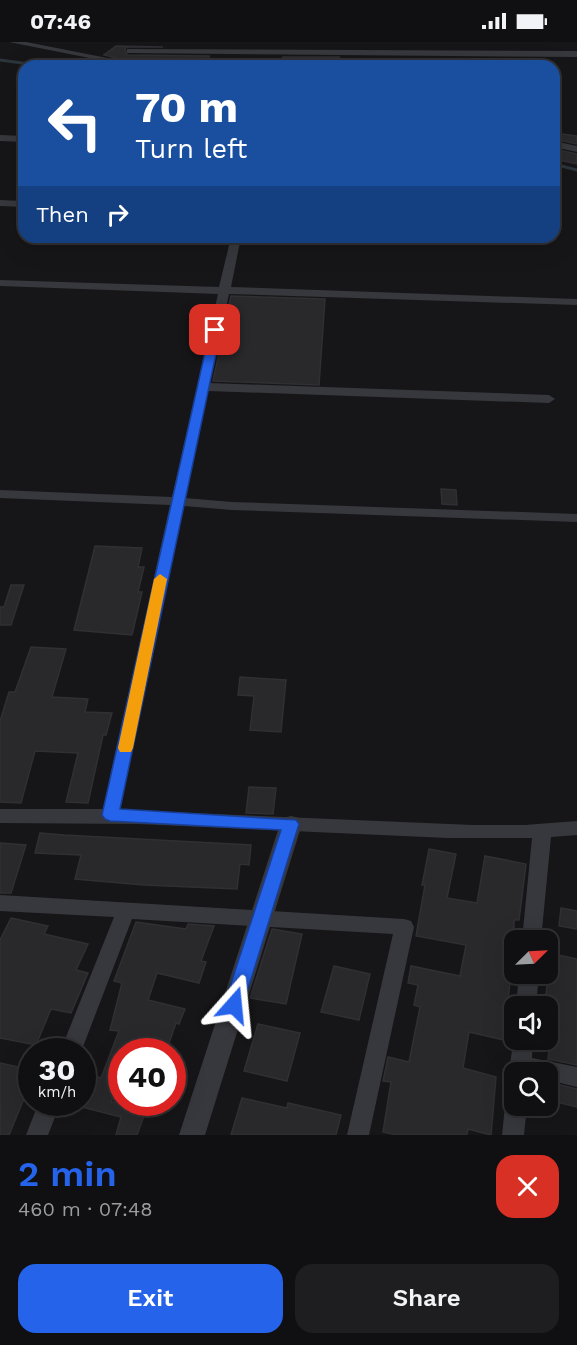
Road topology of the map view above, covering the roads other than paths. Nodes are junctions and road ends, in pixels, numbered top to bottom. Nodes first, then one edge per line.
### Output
1 (13, 42) edge
2 (134, 42) edge
3 (378, 42) edge
4 (130, 51) junction
5 (378, 52) junction
6 (577, 54) edge
7 (110, 60) edge
8 (127, 60) edge
9 (379, 60) edge
10 (0, 138) edge
11 (18, 139) edge
12 (560, 145) edge
13 (577, 149) edge
14 (0, 203) edge
15 (18, 204) edge
16 (235, 243) edge
17 (0, 284) edge
18 (224, 292) junction
19 (577, 302) edge
20 (203, 387) junction
21 (549, 399) dead end
22 (0, 494) edge
23 (177, 501) junction
24 (577, 518) edge
25 (110, 815) junction
26 (0, 816) edge
27 (291, 824) junction
28 (577, 828) edge
29 (542, 832) junction
30 (0, 903) edge
31 (126, 910) junction
32 (261, 918) junction
33 (533, 930) edge
34 (76, 1038) edge
35 (558, 1074) edge
36 (577, 1077) edge
37 (44, 1116) edge
38 (515, 1116) edge
39 (37, 1135) edge
40 (192, 1135) edge
41 (358, 1135) edge
42 (513, 1135) edge

1 - 7 street
2 - 4 street
3 - 5 street
4 - 5 street
4 - 8 street
5 - 6 street
5 - 9 street
10 - 11 street
12 - 13 street
14 - 15 street
16 - 18 street
17 - 18 street
18 - 19 street
18 - 20 street
20 - 21 street
20 - 23 street
22 - 23 street
23 - 24 street
23 - 25 street
25 - 26 street
25 - 27 street
27 - 29 street
27 - 32 street
28 - 29 street
29 - 33 street
30 - 31 street
31 - 32 street
31 - 34 street
32 - 40 street
32 - 41 street
35 - 36 street
37 - 39 street
38 - 42 street

